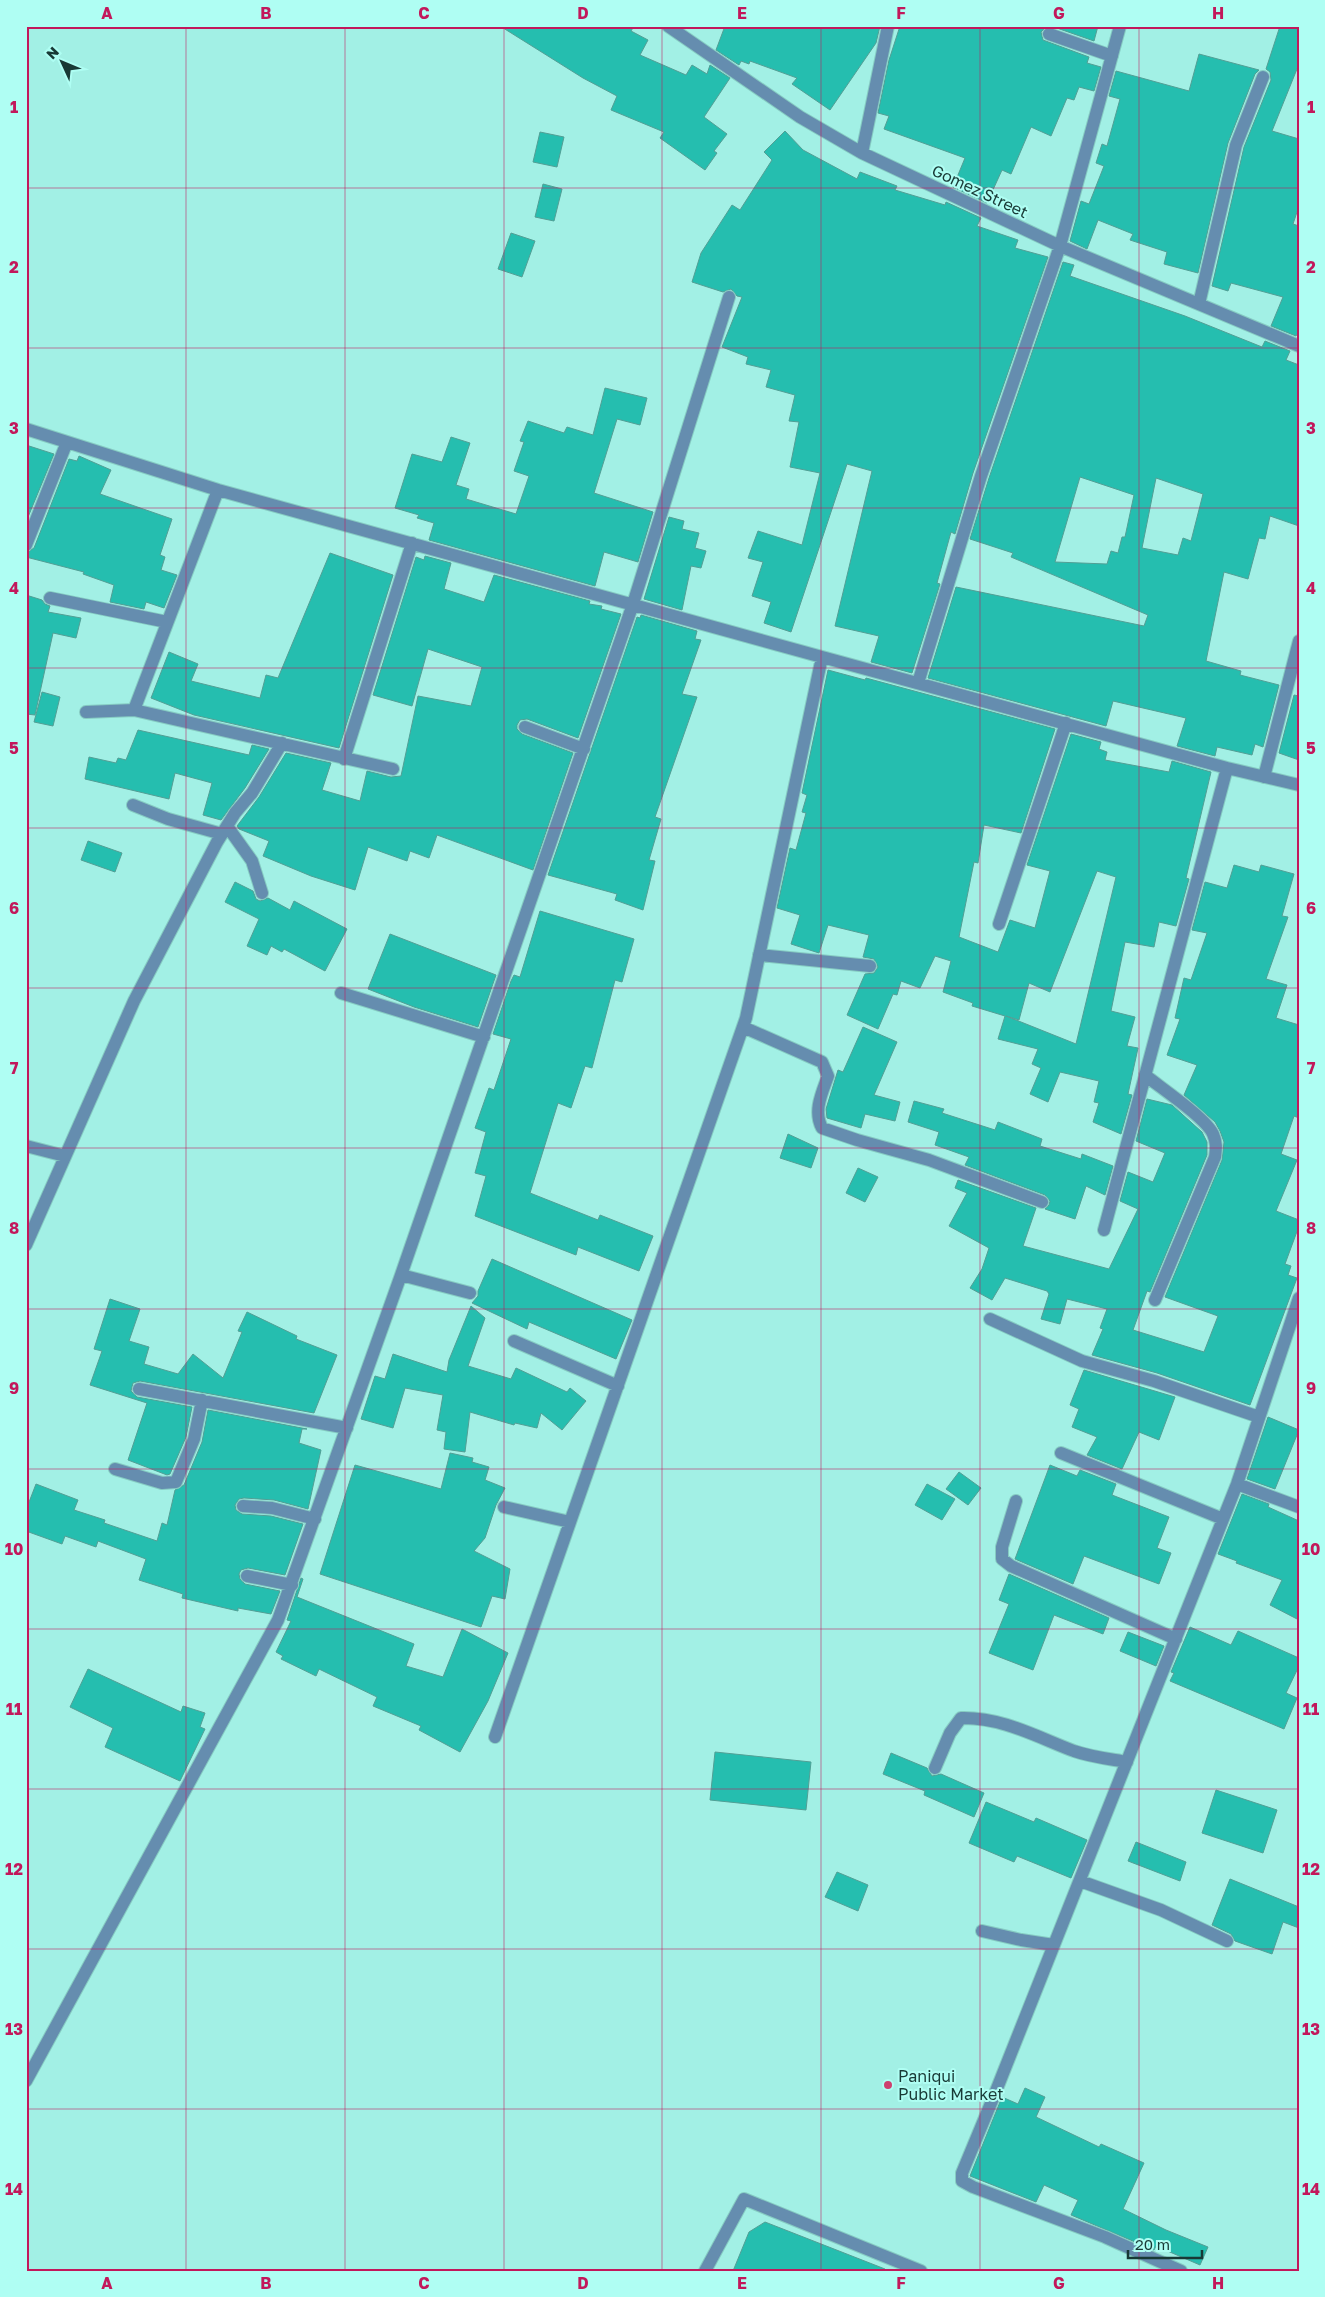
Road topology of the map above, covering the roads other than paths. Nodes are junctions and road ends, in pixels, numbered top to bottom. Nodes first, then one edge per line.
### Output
1 (668, 26) edge
2 (888, 26) edge
3 (1120, 26) edge
4 (1048, 34) dead end
5 (1112, 56) junction
6 (1263, 77) dead end
7 (862, 153) junction
8 (1060, 246) junction
9 (729, 297) dead end
10 (1199, 304) junction
11 (1299, 346) edge
12 (26, 429) edge
13 (66, 442) junction
14 (218, 490) junction
15 (412, 543) junction
16 (26, 545) edge
17 (50, 598) dead end
18 (634, 604) junction
19 (167, 622) junction
20 (1299, 641) edge
21 (822, 657) junction
22 (918, 683) junction
23 (134, 710) junction
24 (86, 712) dead end
25 (1066, 723) junction
26 (525, 727) dead end
27 (282, 743) junction
28 (584, 749) junction
29 (344, 759) junction
30 (1227, 768) junction
31 (393, 770) dead end
32 (1264, 777) junction
33 (1299, 785) edge
34 (133, 805) dead end
35 (224, 830) junction
36 (262, 893) dead end
37 (999, 924) dead end
38 (759, 954) junction
39 (870, 966) dead end
40 (340, 993) dead end
41 (743, 1027) junction
42 (484, 1037) junction
43 (1145, 1075) junction
44 (26, 1146) edge
45 (65, 1156) junction
46 (1042, 1202) dead end
47 (1104, 1230) dead end
48 (26, 1245) edge
49 (401, 1275) junction
50 (470, 1293) dead end
51 (1155, 1300) dead end
52 (1298, 1302) edge
53 (990, 1320) dead end
54 (514, 1341) dead end
55 (618, 1386) junction
56 (139, 1389) dead end
57 (202, 1400) junction
58 (1259, 1417) junction
59 (347, 1428) junction
60 (1061, 1453) dead end
61 (115, 1469) dead end
62 (1237, 1484) junction
63 (1016, 1501) dead end
64 (243, 1506) dead end
65 (504, 1507) dead end
66 (1299, 1507) edge
67 (315, 1519) junction
68 (1223, 1519) junction
69 (570, 1522) junction
70 (247, 1576) dead end
71 (292, 1585) junction
72 (1176, 1639) junction
73 (495, 1737) dead end
74 (1127, 1762) junction
75 (935, 1768) dead end
76 (1080, 1881) junction
77 (982, 1931) dead end
78 (1227, 1941) dead end
79 (1054, 1944) junction
80 (26, 2081) edge
81 (705, 2271) edge
82 (921, 2271) edge
83 (1181, 2271) edge

1 - 7 street, Gomez Street
2 - 7 street
3 - 5 street
4 - 5 street
5 - 8 street
6 - 10 street
7 - 8 street, Gomez Street
8 - 10 street, Gomez Street
8 - 22 street
9 - 18 street
10 - 11 street, Gomez Street
12 - 13 street
13 - 14 street
13 - 16 street
14 - 15 street
14 - 19 street
15 - 18 street
15 - 29 street
17 - 19 street
18 - 21 street
18 - 28 street
19 - 23 street
20 - 32 street
21 - 22 street
21 - 38 street
22 - 25 street
23 - 24 street
23 - 27 street
25 - 30 street
25 - 37 street
26 - 28 street
27 - 29 street
27 - 35 street
28 - 42 street
29 - 31 street
30 - 32 street
30 - 43 street
32 - 33 street
34 - 35 street
35 - 36 street
35 - 45 street
38 - 39 street
38 - 41 street
40 - 42 street
41 - 46 street
41 - 55 street
42 - 49 street
43 - 47 street
43 - 51 street
44 - 45 street
45 - 48 street
49 - 50 street
49 - 59 street
52 - 58 street
53 - 58 street
54 - 55 street
55 - 69 street
56 - 57 street
57 - 59 street
57 - 61 street
58 - 62 street
59 - 67 street
60 - 68 street
62 - 66 street
62 - 68 street
63 - 72 street
64 - 67 street
65 - 69 street
67 - 71 street
68 - 72 street
69 - 73 street
70 - 71 street
71 - 80 street
72 - 74 street
74 - 75 street
74 - 76 street
76 - 78 street
76 - 79 street
77 - 79 street
79 - 83 street
81 - 82 street

